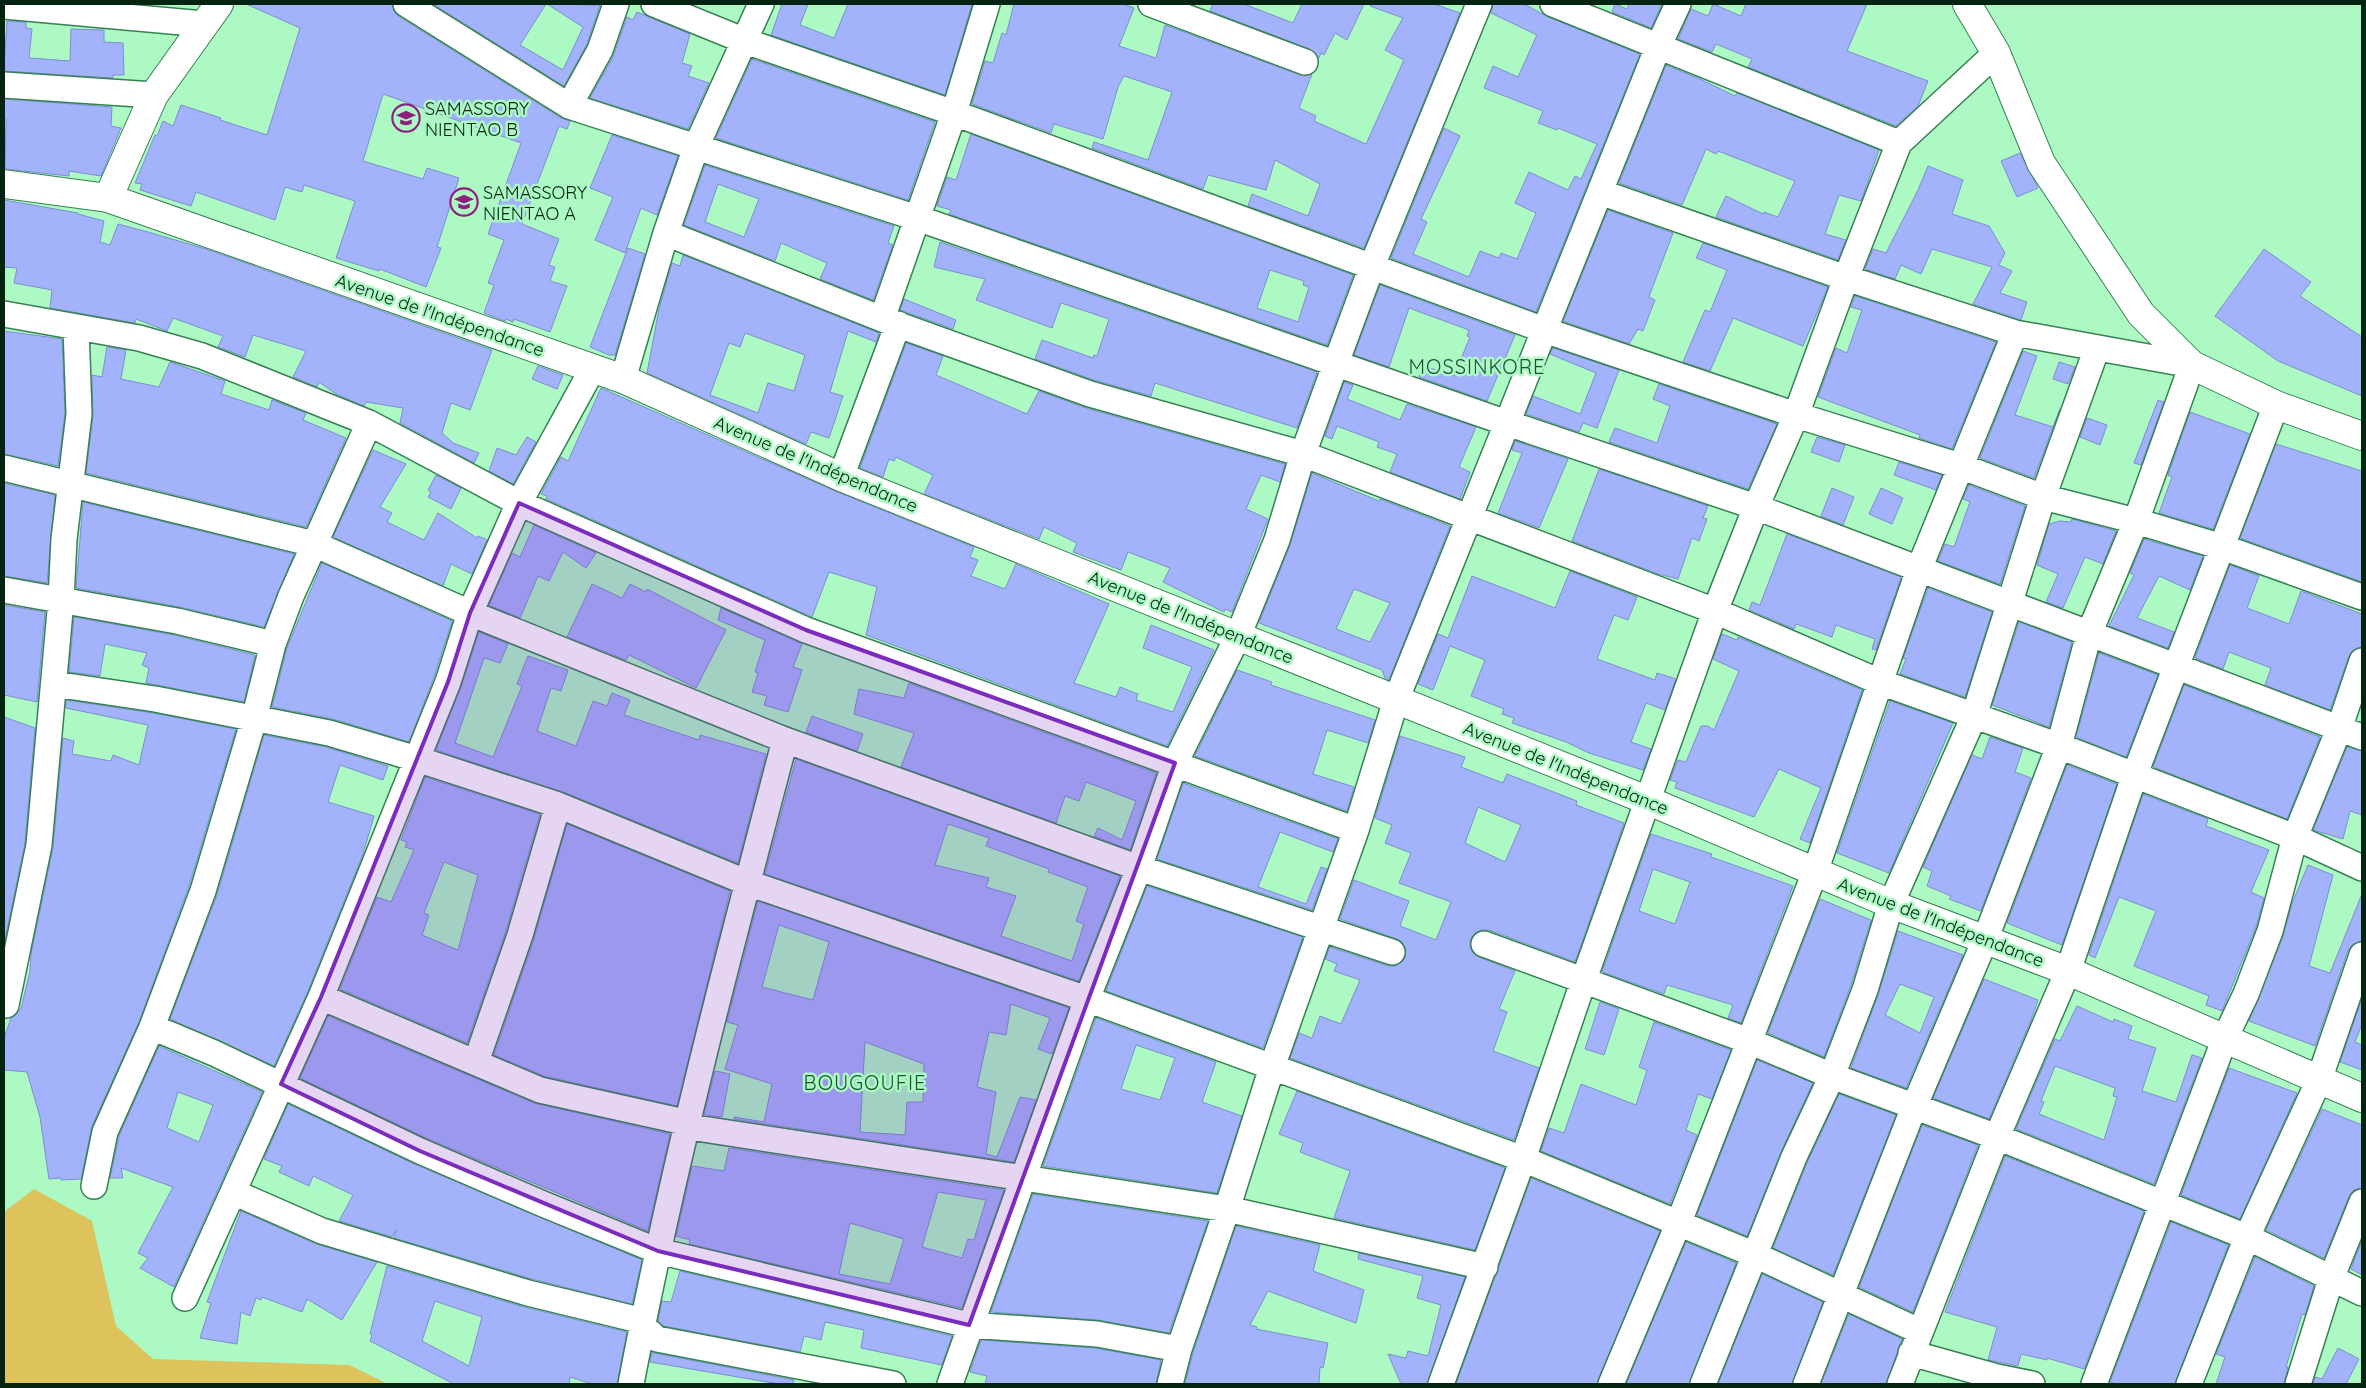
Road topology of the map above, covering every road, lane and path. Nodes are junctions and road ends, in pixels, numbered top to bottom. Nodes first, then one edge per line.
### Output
1 (406, 4) edge
2 (616, 4) edge
3 (654, 4) edge
4 (761, 4) edge
5 (987, 4) edge
6 (1151, 4) edge
7 (1479, 4) edge
8 (1553, 4) edge
9 (1678, 4) edge
10 (1967, 4) edge
11 (4, 6) edge
12 (212, 14) edge
13 (745, 41) junction
14 (1658, 47) junction
15 (1996, 53) junction
16 (1305, 62) dead end
17 (4, 84) edge
18 (154, 95) junction
19 (569, 106) junction
20 (954, 113) junction
21 (1899, 143) junction
22 (696, 146) junction
23 (4, 184) edge
24 (1600, 192) junction
25 (108, 198) junction
26 (918, 218) junction
27 (666, 233) junction
28 (1372, 266) junction
29 (1846, 278) junction
30 (4, 314) edge
31 (890, 322) junction
32 (76, 326) junction
33 (1544, 330) junction
34 (2015, 333) junction
35 (2097, 348) junction
36 (1336, 363) junction
37 (2192, 365) junction
38 (593, 368) junction
39 (623, 379) junction
40 (2276, 405) junction
41 (1796, 415) junction
42 (369, 423) junction
43 (1507, 423) junction
44 (2362, 436) edge
45 (1303, 454) junction
46 (1960, 466) junction
47 (4, 468) edge
48 (841, 477) junction
49 (69, 484) junction
50 (2043, 497) junction
51 (519, 503) junction
52 (1756, 506) junction
53 (1469, 517) junction
54 (2136, 521) junction
55 (314, 544) junction
56 (2222, 547) junction
57 (1920, 569) junction
58 (4, 590) edge
59 (2362, 597) edge
60 (61, 600) junction
61 (2010, 601) junction
62 (1715, 611) junction
63 (470, 613) junction
64 (2089, 634) junction
65 (1238, 636) junction
66 (273, 644) junction
67 (2362, 661) edge
68 (2176, 667) junction
69 (1880, 682) junction
70 (54, 684) junction
71 (1396, 700) junction
72 (1974, 716) junction
73 (254, 719) junction
74 (2338, 729) junction
75 (2362, 737) edge
76 (785, 740) junction
77 (2059, 746) junction
78 (417, 759) junction
79 (1175, 763) junction
80 (2135, 774) junction
81 (1649, 801) junction
82 (558, 805) junction
83 (1356, 830) junction
84 (2295, 837) junction
85 (1139, 868) junction
86 (2362, 868) edge
87 (1815, 872) junction
88 (748, 883) junction
89 (1890, 904) junction
90 (1322, 928) junction
91 (1985, 940) junction
92 (1484, 944) dead end
93 (1392, 952) dead end
94 (2362, 955) edge
95 (2068, 971) junction
96 (1584, 982) junction
97 (321, 997) junction
98 (1087, 1000) junction
99 (6, 1005) dead end
100 (152, 1027) junction
101 (2225, 1038) junction
102 (1749, 1041) junction
103 (476, 1062) junction
104 (1272, 1067) junction
105 (1832, 1076) junction
106 (2319, 1080) junction
107 (280, 1084) junction
108 (2362, 1098) edge
109 (1914, 1107) junction
110 (689, 1123) junction
111 (1997, 1137) junction
112 (1524, 1159) junction
113 (1022, 1178) junction
114 (94, 1186) dead end
115 (232, 1192) junction
116 (2362, 1202) edge
117 (2162, 1204) junction
118 (1227, 1209) junction
119 (1679, 1222) junction
120 (2247, 1237) junction
121 (658, 1251) junction
122 (1753, 1254) junction
123 (1485, 1267) junction
124 (2331, 1279) junction
125 (2362, 1293) edge
126 (1842, 1294) junction
127 (185, 1298) dead end
128 (970, 1325) junction
129 (642, 1328) junction
130 (1915, 1342) junction
131 (1179, 1349) junction
132 (631, 1384) edge
133 (893, 1384) edge
134 (950, 1384) edge
135 (1170, 1384) edge
136 (1442, 1384) edge
137 (1611, 1384) edge
138 (1703, 1384) edge
139 (1806, 1384) edge
140 (1900, 1384) edge
141 (2032, 1384) edge
142 (2094, 1384) edge
143 (2189, 1384) edge
144 (2298, 1384) edge

1 - 19 street
2 - 19 street
3 - 13 street
4 - 13 street
5 - 20 street
6 - 16 street
7 - 28 street
8 - 14 street
9 - 14 street
10 - 15 main road
11 - 12 street
12 - 18 main road
13 - 20 street
13 - 22 street
14 - 21 street
14 - 24 street
15 - 21 street
15 - 37 main road
17 - 18 street
18 - 25 main road
19 - 22 street
20 - 26 street
20 - 28 street
21 - 29 street
22 - 26 street
22 - 27 street
23 - 25 main road, Avenue de l'Indépendance
24 - 29 street
24 - 33 street
25 - 38 main road, Avenue de l'Indépendance
26 - 31 street
26 - 36 street
27 - 31 street
27 - 39 street
28 - 33 street
28 - 36 street
29 - 34 street
29 - 41 street
30 - 32 street
31 - 45 street
31 - 48 street
32 - 42 street
32 - 49 street
33 - 41 street
33 - 43 street
34 - 35 street
34 - 46 street
35 - 37 street
35 - 50 street
36 - 43 street
36 - 45 street
37 - 40 main road
37 - 54 street
38 - 39 main road, Avenue de l'Indépendance
38 - 51 street
39 - 48 main road, Avenue de l'Indépendance
40 - 44 main road
40 - 56 street
41 - 46 street
41 - 52 street
42 - 51 street
42 - 55 street
43 - 52 street
43 - 53 street
45 - 53 street
45 - 65 street
46 - 50 street
46 - 57 street
47 - 49 street
48 - 65 main road, Avenue de l'Indépendance
49 - 55 street
49 - 60 street
50 - 54 street
50 - 61 street
51 - 63 street
51 - 79 street
52 - 57 street
52 - 62 street
53 - 62 street
53 - 71 street
54 - 56 street
54 - 64 street
55 - 63 street
55 - 66 street
56 - 59 street
56 - 68 street
57 - 61 street
57 - 69 street
58 - 60 street
60 - 66 street
60 - 70 street
61 - 64 street
61 - 72 street
62 - 69 street
62 - 81 street
63 - 76 street
63 - 78 street
64 - 68 street
64 - 77 street
65 - 71 main road, Avenue de l'Indépendance
65 - 79 street
66 - 73 street
67 - 74 street
68 - 74 street
68 - 80 street
69 - 72 street
69 - 87 street
70 - 73 street
70 - 99 street
71 - 81 main road, Avenue de l'Indépendance
71 - 83 street
72 - 77 street
72 - 89 street
73 - 78 street
73 - 100 street
74 - 75 street
74 - 84 street
76 - 85 street
76 - 88 street
77 - 80 street
77 - 91 street
78 - 82 street
78 - 97 street
79 - 83 street
79 - 85 street
80 - 84 street
80 - 95 street
81 - 87 main road, Avenue de l'Indépendance
81 - 96 street
82 - 88 street
82 - 103 street
83 - 90 street
84 - 86 street
84 - 101 street
85 - 90 street
85 - 98 street
87 - 89 main road, Avenue de l'Indépendance
87 - 102 street
88 - 98 street
88 - 110 street
89 - 91 main road, Avenue de l'Indépendance
89 - 105 street
90 - 93 street
90 - 104 street
91 - 95 main road, Avenue de l'Indépendance
91 - 109 street
92 - 96 street
94 - 106 street
95 - 101 main road, Avenue de l'Indépendance
95 - 111 street
96 - 102 street
96 - 112 street
97 - 103 street
97 - 107 street
98 - 104 street
98 - 113 street
100 - 107 street
100 - 114 street
101 - 106 main road, Avenue de l'Indépendance
101 - 117 street
102 - 105 street
102 - 119 street
103 - 110 street
104 - 112 street
104 - 118 street
105 - 109 street
105 - 122 street
106 - 108 main road, Avenue de l'Indépendance
106 - 120 street
107 - 115 street
107 - 121 street
109 - 111 street
109 - 126 street
110 - 113 street
110 - 121 street
111 - 117 street
111 - 130 street
112 - 119 street
112 - 123 street
113 - 118 street
113 - 128 street
115 - 127 street
115 - 129 street
116 - 124 street
117 - 120 street
117 - 142 street
118 - 123 street
118 - 131 street
119 - 122 street
119 - 137 street
120 - 124 street
120 - 143 street
121 - 128 street
121 - 129 street
122 - 126 street
122 - 138 street
123 - 136 street
124 - 125 street
124 - 144 street
126 - 130 street
126 - 139 street
128 - 131 street
128 - 134 street
129 - 132 street
129 - 133 street
130 - 140 street
130 - 141 street
131 - 135 street

